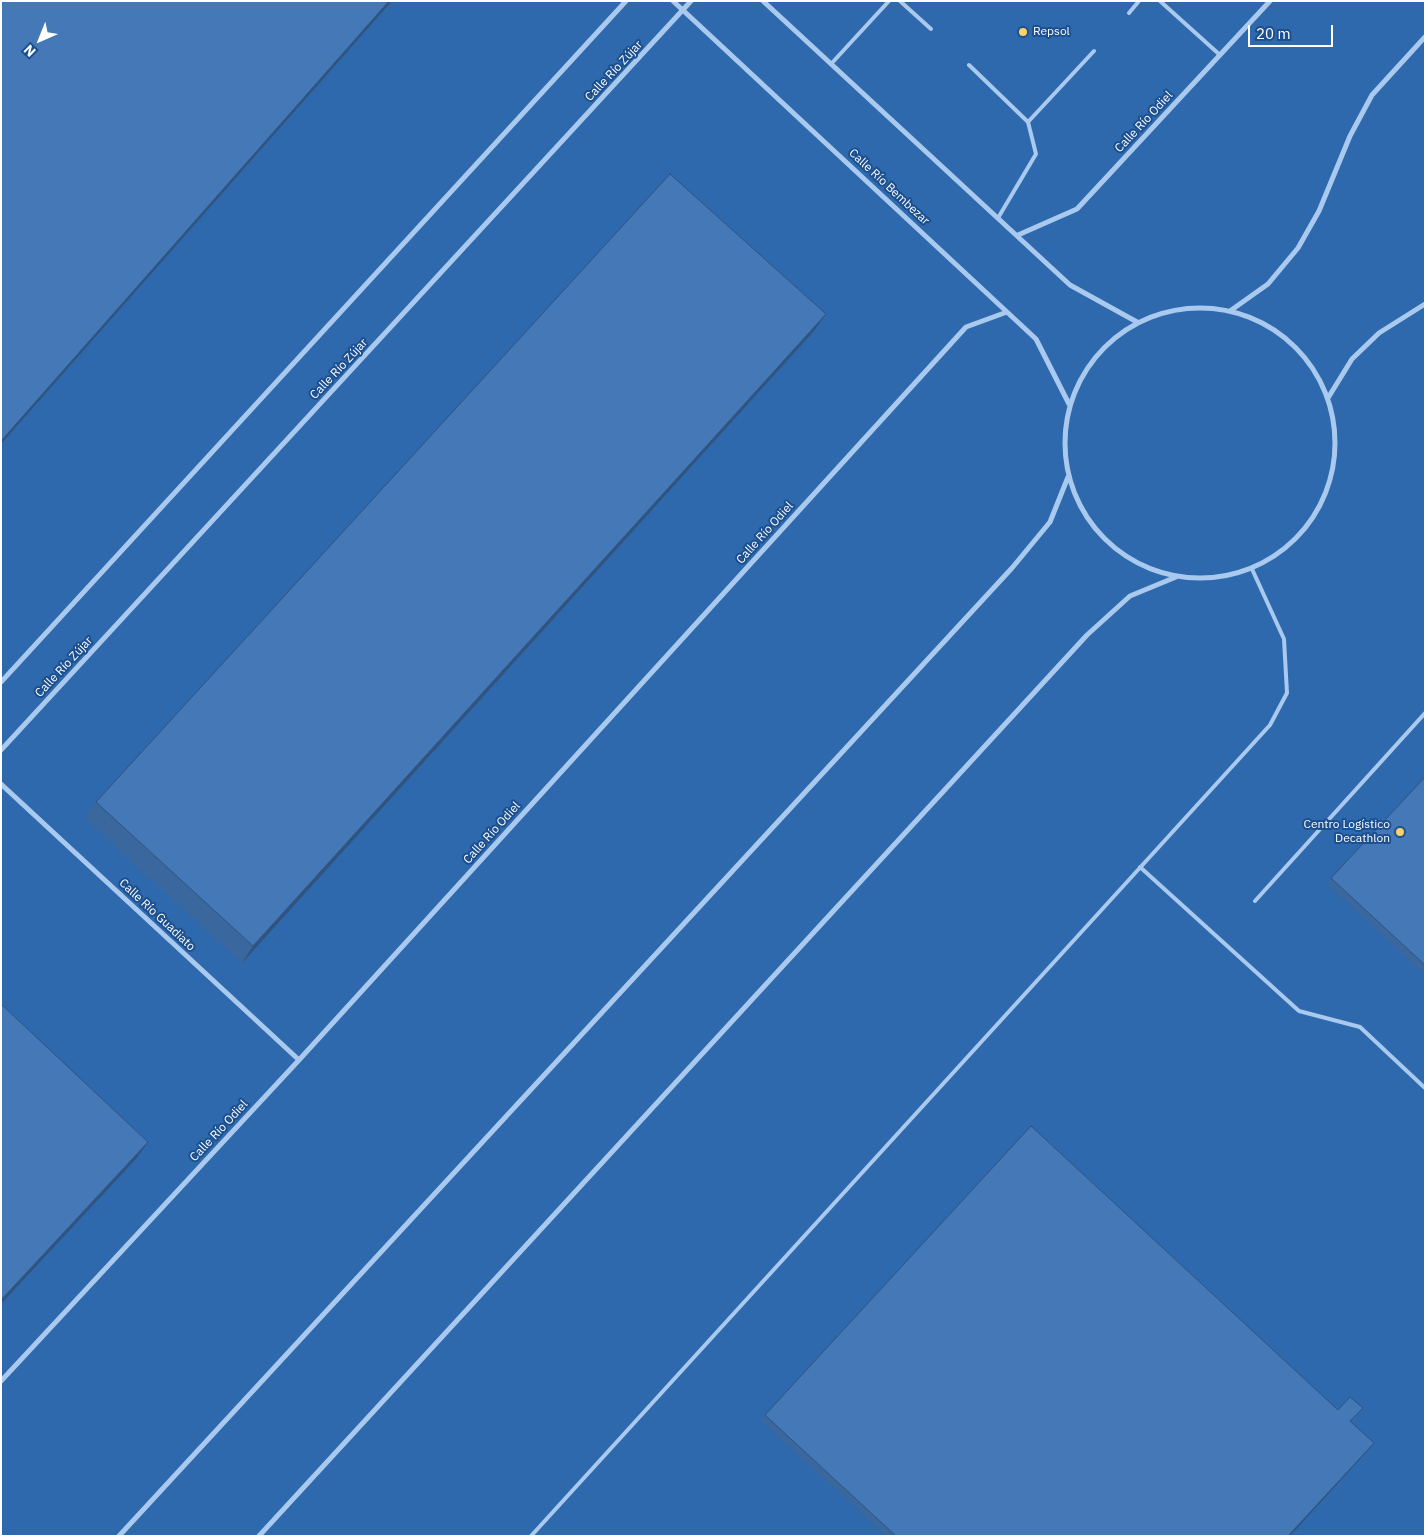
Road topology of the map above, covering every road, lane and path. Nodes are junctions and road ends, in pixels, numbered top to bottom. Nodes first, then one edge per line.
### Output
1 (626, 1) edge
2 (673, 1) edge
3 (691, 1) edge
4 (763, 1) edge
5 (889, 1) edge
6 (900, 1) edge
7 (1139, 1) edge
8 (1160, 1) edge
9 (1270, 1) edge
10 (684, 10) junction
11 (1129, 13) dead end
12 (931, 29) dead end
13 (1425, 38) edge
14 (1094, 51) dead end
15 (1220, 55) junction
16 (831, 64) junction
17 (969, 65) dead end
18 (1028, 122) junction
19 (998, 218) junction
20 (1018, 235) junction
21 (1425, 304) edge
22 (1230, 311) junction
23 (1007, 312) junction
24 (1137, 322) junction
25 (1328, 398) junction
26 (1069, 404) junction
27 (1068, 477) junction
28 (1252, 569) junction
29 (1176, 577) junction
30 (1, 682) edge
31 (1425, 713) edge
32 (1, 750) edge
33 (1, 784) edge
34 (1140, 867) junction
35 (1255, 901) dead end
36 (299, 1060) junction
37 (1425, 1088) edge
38 (1, 1381) edge
39 (119, 1536) edge
40 (259, 1536) edge
41 (531, 1536) edge

1 - 30 street
2 - 10 street, Calle Río Bembezar
3 - 10 street, Calle Río Zújar
4 - 16 street
5 - 16 lane
6 - 12 lane
7 - 11 lane
8 - 15 lane
9 - 15 street, Calle Río Odiel
10 - 23 street, Calle Río Bembezar
10 - 32 street, Calle Río Zújar
13 - 22 street
14 - 18 lane
15 - 20 street, Calle Río Odiel
16 - 19 street
17 - 18 lane
18 - 19 lane
19 - 20 street
20 - 24 street
21 - 25 street
22 - 24 street
22 - 25 street
23 - 26 street, Calle Río Bembezar
23 - 36 street, Calle Río Odiel
24 - 26 street
25 - 28 street
26 - 27 street
27 - 29 street
27 - 39 street
28 - 29 street
28 - 34 lane
29 - 40 street
31 - 35 lane
33 - 36 street, Calle Río Guadiato
34 - 37 lane
34 - 41 lane
36 - 38 street, Calle Río Odiel

